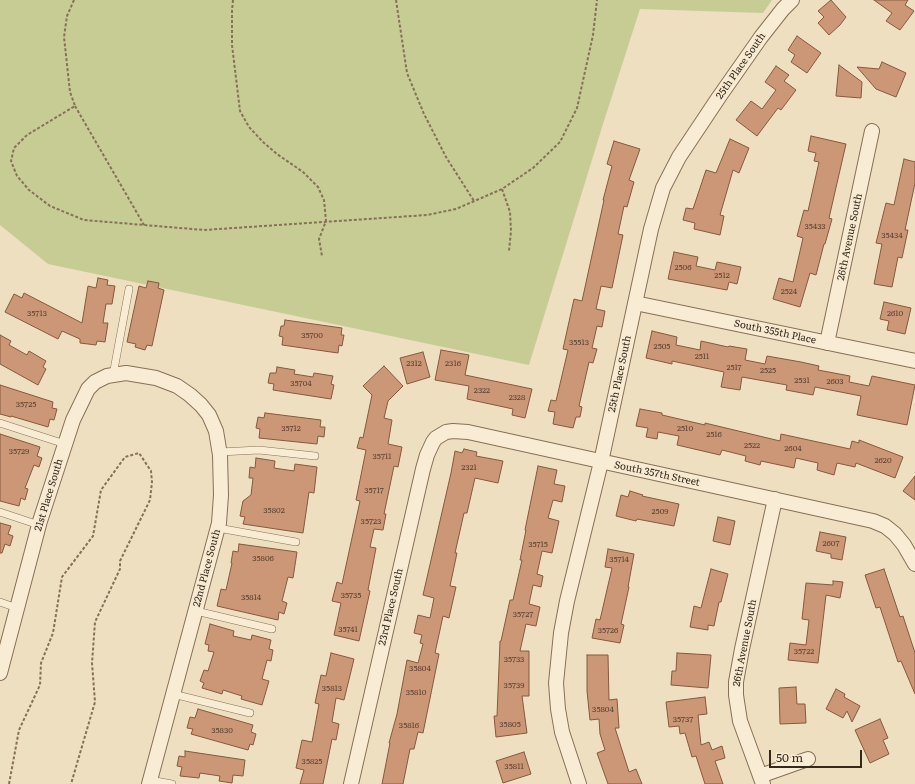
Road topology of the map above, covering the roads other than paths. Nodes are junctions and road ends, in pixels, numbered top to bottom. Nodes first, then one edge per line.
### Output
1 (792, 0) edge
2 (872, 131) dead end
3 (129, 289) dead end
4 (635, 303) junction
5 (827, 343) junction
6 (915, 361) edge
7 (113, 375) junction
8 (156, 378) joint
9 (0, 423) edge
10 (441, 435) joint
11 (65, 444) junction
12 (220, 452) junction
13 (315, 456) dead end
14 (601, 462) junction
15 (775, 500) junction
16 (0, 512) edge
17 (39, 525) junction
18 (218, 528) junction
19 (296, 542) dead end
20 (915, 564) edge
21 (0, 602) edge
22 (17, 608) junction
23 (196, 611) junction
24 (272, 629) dead end
25 (0, 673) edge
26 (173, 694) junction
27 (250, 713) dead end
28 (808, 759) dead end
29 (762, 780) edge
30 (149, 782) edge
31 (172, 784) edge
32 (351, 784) edge
33 (579, 784) edge

1 - 4 street, 25th Place South
2 - 5 street, 26th Avenue South
3 - 7 lane
4 - 5 street, South 355th Place
4 - 14 street, 25th Place South
5 - 6 street, South 355th Place
7 - 8 street, 21st Place South
7 - 11 street, 21st Place South
8 - 12 street, 22nd Place South
9 - 11 lane
10 - 14 street, South 357th Street
10 - 32 street, 23rd Place South
11 - 17 street, 21st Place South
12 - 13 lane
12 - 18 street, 22nd Place South
14 - 15 street, South 357th Street
14 - 33 street, 25th Place South
15 - 20 street, South 357th Street
15 - 29 street, 26th Avenue South
16 - 17 lane
17 - 22 street, 21st Place South
18 - 19 lane
18 - 23 street, 22nd Place South
21 - 22 lane
22 - 25 street, 21st Place South
23 - 24 lane
23 - 26 street, 22nd Place South
26 - 27 lane
26 - 30 street, 22nd Place South
28 - 29 street
30 - 31 lane

